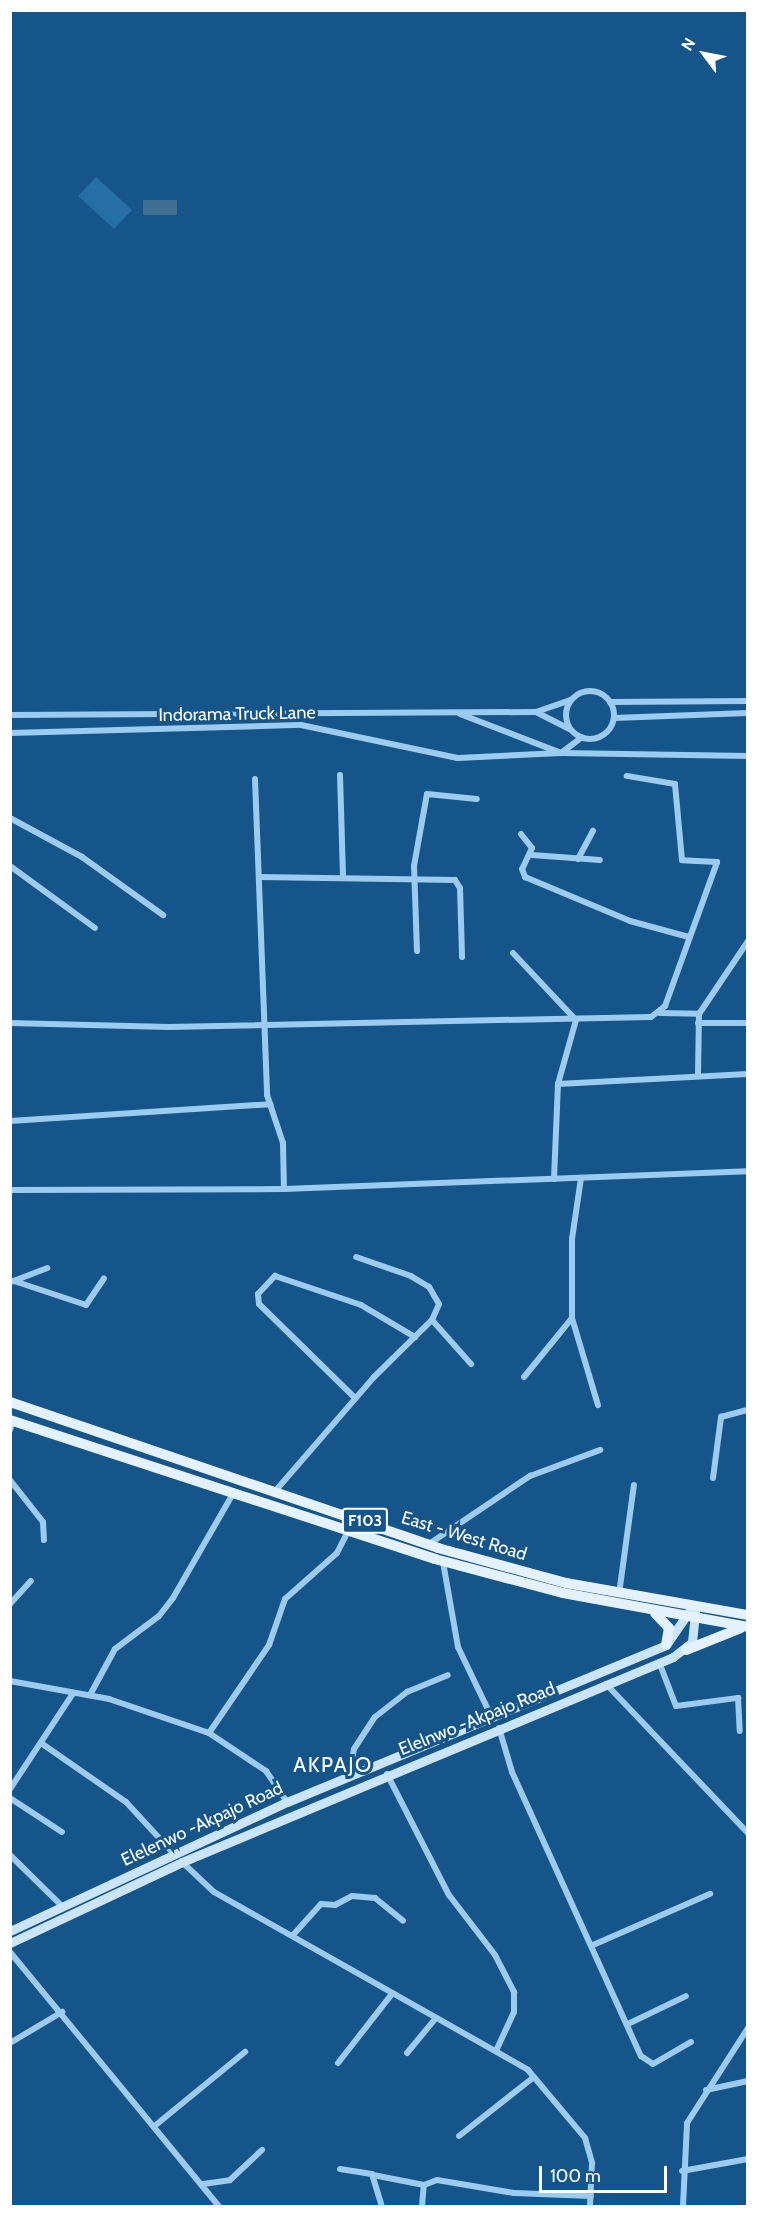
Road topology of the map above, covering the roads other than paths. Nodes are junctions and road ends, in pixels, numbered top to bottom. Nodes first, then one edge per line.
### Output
1 (572, 699) junction
2 (747, 701) edge
3 (610, 702) junction
4 (268, 712) junction
5 (454, 712) junction
6 (536, 712) junction
7 (747, 713) edge
8 (10, 715) edge
9 (614, 718) junction
10 (264, 727) junction
11 (571, 729) junction
12 (10, 733) edge
13 (582, 737) junction
14 (561, 753) junction
15 (747, 756) edge
16 (340, 775) dead end
17 (627, 776) dead end
18 (255, 779) dead end
19 (477, 799) dead end
20 (10, 818) edge
21 (593, 831) dead end
22 (521, 834) dead end
23 (532, 855) junction
24 (578, 859) junction
25 (600, 860) dead end
26 (10, 866) edge
27 (343, 875) junction
28 (418, 876) junction
29 (259, 877) junction
30 (163, 915) dead end
31 (95, 928) dead end
32 (689, 937) junction
33 (747, 941) edge
34 (417, 951) dead end
35 (513, 953) dead end
36 (462, 957) dead end
37 (660, 1013) junction
38 (699, 1014) junction
39 (576, 1020) junction
40 (10, 1023) edge
41 (264, 1023) junction
42 (698, 1023) junction
43 (747, 1023) edge
44 (747, 1074) edge
45 (698, 1076) junction
46 (558, 1084) junction
47 (270, 1104) junction
48 (10, 1121) edge
49 (747, 1171) edge
50 (581, 1178) junction
51 (554, 1179) junction
52 (284, 1189) junction
53 (10, 1190) edge
54 (356, 1257) dead end
55 (46, 1268) dead end
56 (104, 1278) dead end
57 (12, 1282) edge
58 (572, 1318) junction
59 (432, 1320) junction
60 (415, 1337) junction
61 (471, 1364) dead end
62 (524, 1377) dead end
63 (355, 1398) junction
64 (10, 1402) edge
65 (598, 1405) dead end
66 (747, 1410) edge
67 (11, 1423) edge
68 (600, 1450) dead end
69 (713, 1478) dead end
70 (10, 1480) edge
71 (634, 1485) dead end
72 (277, 1489) junction
73 (234, 1492) junction
74 (348, 1531) junction
75 (44, 1540) dead end
76 (428, 1545) junction
77 (443, 1562) junction
78 (31, 1581) dead end
79 (619, 1594) junction
80 (10, 1604) edge
81 (650, 1610) junction
82 (692, 1613) junction
83 (746, 1615) edge
84 (746, 1627) edge
85 (666, 1645) junction
86 (686, 1650) junction
87 (659, 1662) junction
88 (448, 1675) dead end
89 (10, 1681) edge
90 (606, 1684) junction
91 (72, 1695) junction
92 (90, 1695) junction
93 (492, 1718) junction
94 (498, 1728) junction
95 (740, 1731) dead end
96 (209, 1733) junction
97 (41, 1743) junction
98 (387, 1774) junction
99 (349, 1777) junction
100 (10, 1789) edge
101 (10, 1798) edge
102 (287, 1802) junction
103 (62, 1832) dead end
104 (747, 1833) edge
105 (174, 1854) junction
106 (10, 1855) edge
107 (182, 1862) junction
108 (710, 1894) dead end
109 (63, 1907) junction
110 (403, 1921) dead end
111 (10, 1931) edge
112 (293, 1935) junction
113 (10, 1943) edge
114 (593, 1945) junction
115 (10, 1952) edge
116 (392, 1994) junction
117 (686, 1996) dead end
118 (62, 2012) junction
119 (435, 2019) junction
120 (630, 2023) junction
121 (747, 2028) edge
122 (691, 2042) dead end
123 (10, 2043) edge
124 (496, 2051) junction
125 (245, 2052) dead end
126 (407, 2053) dead end
127 (338, 2063) dead end
128 (534, 2077) junction
129 (747, 2081) edge
130 (705, 2090) junction
131 (157, 2124) junction
132 (459, 2136) dead end
133 (262, 2150) dead end
134 (747, 2159) edge
135 (340, 2169) dead end
136 (682, 2171) junction
137 (372, 2174) junction
138 (203, 2184) junction
139 (424, 2185) junction
140 (591, 2196) junction
141 (218, 2204) edge
142 (207, 2206) edge
143 (382, 2206) edge
144 (422, 2206) edge
145 (590, 2206) edge
146 (683, 2206) edge

1 - 3 street
1 - 6 street
1 - 11 street
2 - 3 street
3 - 9 street
4 - 5 street
4 - 8 street
4 - 10 street
5 - 6 street
5 - 14 street
6 - 11 street
7 - 9 street
9 - 13 street
10 - 12 street, Indorama Truck Lane
10 - 14 street, Indorama Truck Lane
11 - 13 street
13 - 14 street
14 - 15 street, Indorama Truck Lane
16 - 27 street
17 - 32 street
18 - 29 street
19 - 28 street
20 - 30 street
21 - 24 street
22 - 23 street
23 - 24 street
23 - 32 street
24 - 25 street
26 - 31 street
27 - 28 street
27 - 29 street
28 - 34 street
28 - 36 street
29 - 41 street
32 - 37 street
33 - 38 street
35 - 39 street
37 - 38 street
37 - 39 street
38 - 42 street
39 - 41 street
39 - 46 street
40 - 41 street
41 - 47 street
42 - 43 street
42 - 45 street
44 - 45 street
45 - 46 street
46 - 51 street
47 - 48 street
47 - 52 street
49 - 50 street
50 - 51 street
50 - 58 street
51 - 52 street
52 - 53 street
54 - 59 street
55 - 57 street
56 - 57 street
58 - 62 street
58 - 65 street
59 - 60 street
59 - 61 street
60 - 63 street
60 - 63 street
63 - 72 street
64 - 72 main road, East - West Road / F103
66 - 69 street
67 - 73 main road, East - West Road / F103
68 - 76 street
70 - 75 street
71 - 79 street
72 - 76 main road, East - West Road / F103
73 - 74 main road, East - West Road / F103
73 - 92 street
74 - 77 main road, East - West Road / F103
74 - 96 street
76 - 79 main road, East - West Road / F103
77 - 81 main road, East - West Road / F103
77 - 93 street
78 - 80 street
79 - 82 main road, East - West Road / F103
81 - 82 main road, East - West Road / F103
81 - 85 main road
82 - 83 main road, East - West Road / F103
82 - 84 main road, East - West Road / F103
82 - 85 main road, Elelenwo -Akpajo Road
82 - 86 main road
84 - 86 main road
85 - 93 main road, Elelenwo -Akpajo Road
86 - 87 main road, Elelnwo -Akpajo Road
87 - 90 main road, Elelnwo -Akpajo Road
87 - 95 street
88 - 99 street
89 - 91 street
90 - 94 main road, Elelnwo -Akpajo Road
90 - 104 street
91 - 92 street
91 - 97 street
92 - 96 street
93 - 99 main road, Elelenwo -Akpajo Road
94 - 98 main road, Elelnwo -Akpajo Road
94 - 114 street
96 - 102 street
97 - 100 street
97 - 105 street
98 - 107 main road, Elelnwo -Akpajo Road
98 - 124 street
99 - 102 main road, Elelenwo -Akpajo Road
101 - 103 street
102 - 105 main road, Elelenwo -Akpajo Road
105 - 109 main road, Elelenwo -Akpajo Road
106 - 109 street
107 - 112 street
107 - 113 main road, Elelnwo -Akpajo Road
108 - 114 street
109 - 111 main road, Elelenwo -Akpajo Road
110 - 112 street
112 - 116 street
114 - 120 street
115 - 118 street
116 - 119 street
116 - 127 street
117 - 120 street
118 - 123 street
118 - 131 street
119 - 124 street
119 - 126 street
120 - 122 street
121 - 130 street
124 - 128 street
125 - 131 street
128 - 132 street
128 - 140 street
129 - 130 street
130 - 136 street
131 - 138 street
133 - 138 street
134 - 136 street
135 - 137 street
136 - 146 street
137 - 139 street
137 - 143 street
138 - 141 street
139 - 140 street
139 - 144 street
140 - 145 street
141 - 142 street

